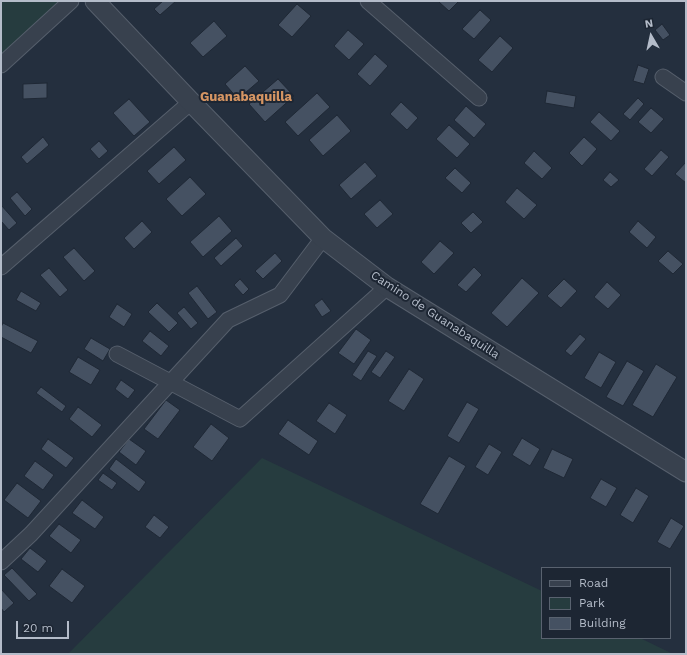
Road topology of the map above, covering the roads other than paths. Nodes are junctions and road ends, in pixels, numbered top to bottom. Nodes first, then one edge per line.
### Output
1 (70, 1) edge
2 (95, 1) edge
3 (368, 1) edge
4 (1, 65) edge
5 (663, 77) dead end
6 (686, 93) edge
7 (479, 98) dead end
8 (190, 102) junction
9 (323, 238) junction
10 (1, 267) edge
11 (387, 287) junction
12 (117, 354) dead end
13 (169, 383) junction
14 (686, 472) edge
15 (1, 562) edge

1 - 4 street
2 - 8 street, Camino de Guanabaquilla
3 - 7 street
5 - 6 street
8 - 9 street, Camino de Guanabaquilla
8 - 10 street
9 - 11 street, Camino de Guanabaquilla
9 - 13 street
11 - 13 street
11 - 14 street, Camino de Guanabaquilla
12 - 13 street
13 - 15 street

